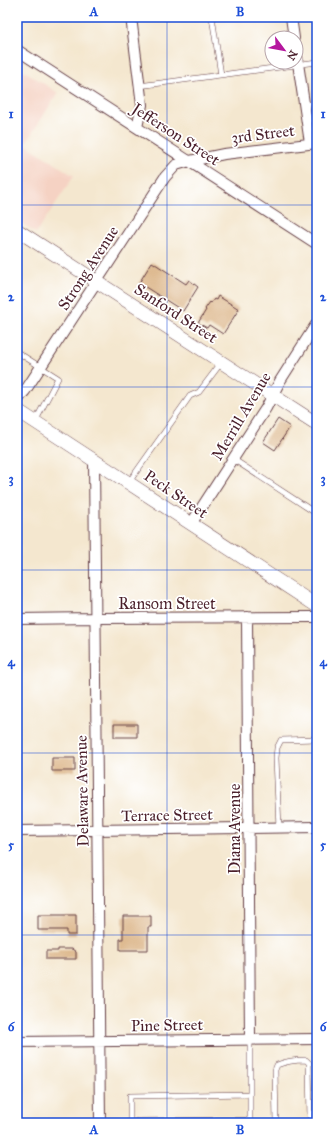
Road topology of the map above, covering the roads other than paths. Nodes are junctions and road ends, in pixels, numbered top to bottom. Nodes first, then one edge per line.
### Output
1 (131, 17) edge
2 (212, 17) edge
3 (291, 17) edge
4 (293, 30) edge
5 (17, 50) edge
6 (317, 62) edge
7 (304, 63) edge
8 (264, 69) edge
9 (299, 70) edge
10 (221, 75) junction
11 (139, 86) junction
12 (137, 127) junction
13 (313, 143) edge
14 (190, 161) junction
15 (17, 230) edge
16 (317, 244) edge
17 (96, 281) junction
18 (317, 323) edge
19 (314, 334) edge
20 (17, 352) edge
21 (221, 362) junction
22 (40, 368) junction
23 (272, 395) junction
24 (17, 400) edge
25 (17, 410) edge
26 (35, 421) junction
27 (317, 424) edge
28 (94, 459) junction
29 (233, 459) junction
30 (129, 482) junction
31 (317, 514) edge
32 (191, 524) junction
33 (317, 606) edge
34 (247, 617) junction
35 (317, 617) edge
36 (94, 618) junction
37 (17, 619) edge
38 (317, 738) edge
39 (317, 827) edge
40 (279, 828) junction
41 (249, 829) junction
42 (98, 830) junction
43 (17, 831) edge
44 (317, 1039) edge
45 (250, 1040) junction
46 (99, 1041) junction
47 (17, 1042) edge
48 (249, 1094) junction
49 (317, 1120) edge
50 (310, 1121) edge
51 (250, 1122) edge
52 (100, 1123) edge
53 (130, 1123) edge
54 (276, 1123) edge

1 - 11 street
2 - 10 lane
3 - 4 street
5 - 12 street, Jefferson Street
6 - 7 lane
8 - 10 lane
9 - 13 street
10 - 11 lane
11 - 12 street
12 - 14 street, Jefferson Street
13 - 14 street, 3rd Street
14 - 16 street, Jefferson Street
14 - 17 street, Strong Avenue
15 - 17 street, Sanford Street
17 - 21 street, Sanford Street
17 - 22 street, Strong Avenue
18 - 19 street, Merrill Avenue
19 - 23 street, Merrill Avenue
20 - 22 lane
21 - 23 street, Sanford Street
21 - 30 lane
22 - 24 street, Strong Avenue
22 - 26 lane
23 - 27 street, Sanford Street
23 - 29 street, Merrill Avenue
25 - 26 street, Peck Street
26 - 28 street, Peck Street
28 - 30 street, Peck Street
28 - 36 street, Delaware Avenue
29 - 31 lane
29 - 32 street, Merrill Avenue
30 - 32 street, Peck Street
32 - 33 street, Peck Street
34 - 35 street, Ransom Street
34 - 36 street, Ransom Street
34 - 41 street, Diana Avenue
36 - 37 street, Ransom Street
36 - 42 street, Delaware Avenue
38 - 40 lane
39 - 40 street, Terrace Street
40 - 41 street, Terrace Street
41 - 42 street, Terrace Street
41 - 45 street, Diana Avenue
42 - 43 street, Terrace Street
42 - 46 street, Delaware Avenue
44 - 45 street, Pine Street
45 - 46 street, Pine Street
45 - 48 lane
46 - 47 street, Pine Street
46 - 52 street, Delaware Avenue
48 - 51 lane
48 - 53 lane
49 - 50 lane
50 - 54 lane
51 - 53 lane

